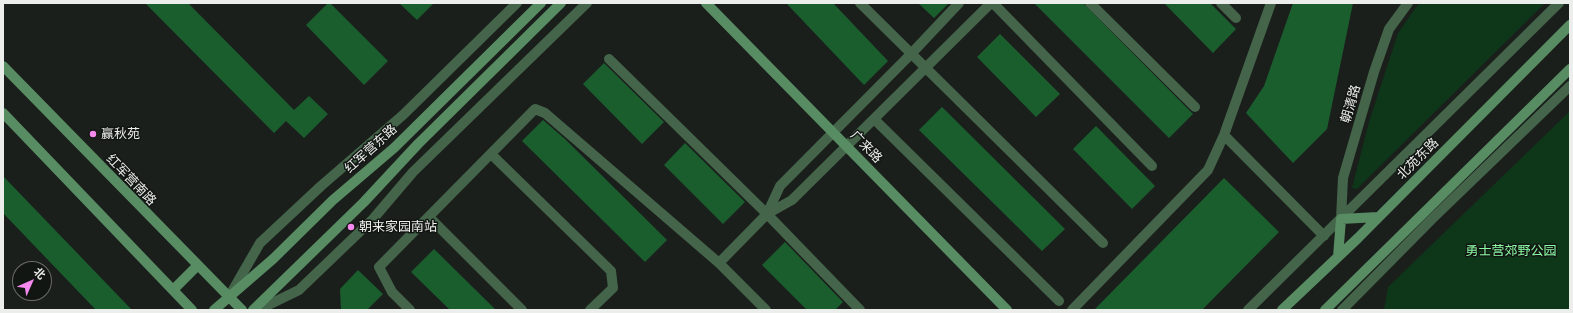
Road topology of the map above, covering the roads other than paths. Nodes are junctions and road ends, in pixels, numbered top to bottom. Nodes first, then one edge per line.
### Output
1 (517, 3) edge
2 (541, 3) edge
3 (561, 3) edge
4 (587, 3) edge
5 (706, 3) edge
6 (860, 3) edge
7 (959, 3) edge
8 (992, 3) edge
9 (1090, 3) edge
10 (1221, 3) edge
11 (1271, 3) edge
12 (1408, 3) edge
13 (1559, 3) edge
14 (1236, 18) dead end
15 (1570, 25) edge
16 (911, 54) junction
17 (609, 59) dead end
18 (3, 66) edge
19 (925, 68) junction
20 (1570, 70) edge
21 (1570, 86) edge
22 (1195, 107) dead end
23 (3, 113) edge
24 (874, 119) junction
25 (833, 132) junction
26 (1224, 135) junction
27 (846, 146) junction
28 (491, 154) junction
29 (1152, 166) dead end
30 (767, 214) junction
31 (429, 216) junction
32 (1378, 218) junction
33 (1341, 219) junction
34 (1324, 236) junction
35 (1103, 243) dead end
36 (1338, 257) junction
37 (719, 263) junction
38 (197, 266) junction
39 (173, 290) junction
40 (228, 298) junction
41 (1059, 301) dead end
42 (192, 310) edge
43 (214, 310) edge
44 (242, 310) edge
45 (253, 310) edge
46 (258, 310) edge
47 (410, 310) edge
48 (522, 310) edge
49 (590, 310) edge
50 (766, 310) edge
51 (860, 310) edge
52 (1006, 310) edge
53 (1072, 310) edge
54 (1248, 310) edge
55 (1282, 310) edge
56 (1325, 310) edge
57 (1342, 310) edge

1 - 40 street
2 - 40 main road, 红军营东路
3 - 45 main road
4 - 46 street
5 - 25 main road, 广来路
6 - 16 street
7 - 16 street
8 - 19 street
8 - 29 street
9 - 22 street
10 - 14 street
11 - 26 street
12 - 33 street, 朝清路
13 - 33 street
15 - 32 main road, 北苑东路
16 - 19 street
16 - 25 street
17 - 30 street
18 - 38 main road, 红军营南路
19 - 24 street
19 - 35 street
20 - 56 main road
21 - 57 street
23 - 39 main road
24 - 27 street
24 - 41 street
25 - 27 main road, 广来路
25 - 30 street
26 - 34 street
26 - 53 street
27 - 30 street
27 - 52 main road, 广来路
28 - 31 street
28 - 37 street
28 - 49 street
30 - 37 street
30 - 51 street
31 - 47 street
31 - 48 street
32 - 33 main road
32 - 36 main road, 北苑东路
33 - 34 street
33 - 36 main road
34 - 54 street
36 - 55 main road, 北苑东路
37 - 50 street
38 - 39 main road
38 - 40 main road, 红军营南路
39 - 42 main road
40 - 43 main road, 红军营东路
40 - 44 main road, 红军营南路

